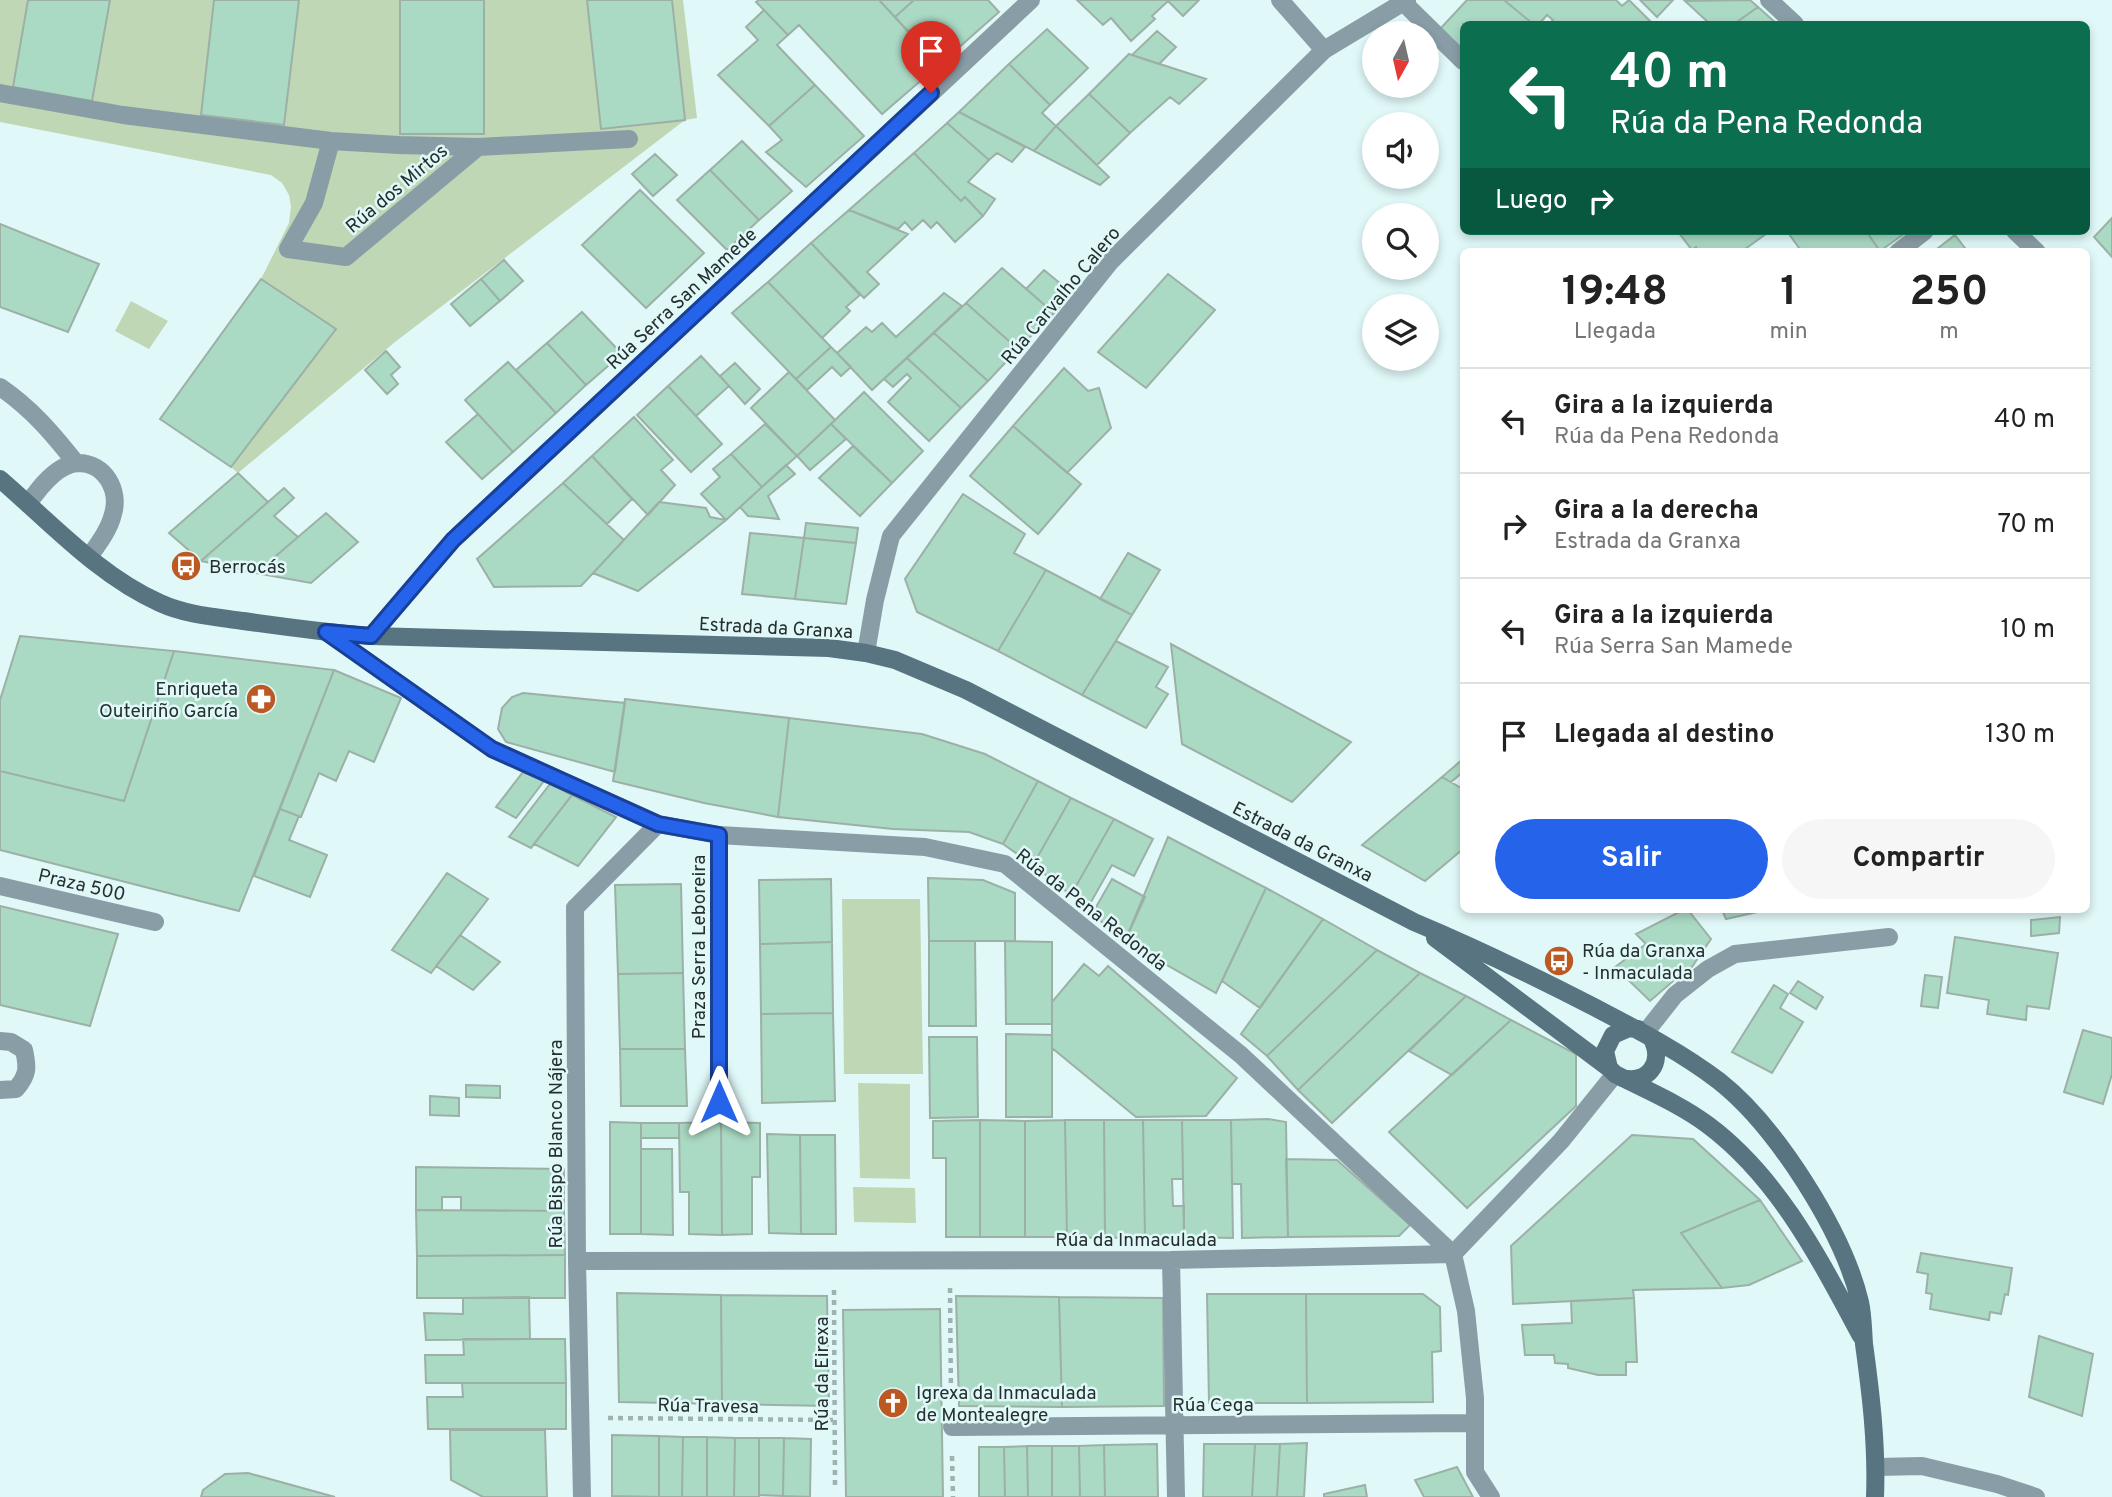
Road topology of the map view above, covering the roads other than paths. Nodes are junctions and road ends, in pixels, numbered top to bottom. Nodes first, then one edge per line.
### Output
1 (1031, 0) edge
2 (1280, 0) edge
3 (1769, 0) edge
4 (1405, 1) edge
5 (1792, 21) edge
6 (1324, 50) junction
7 (1460, 58) edge
8 (0, 93) edge
9 (629, 139) dead end
10 (331, 141) junction
11 (478, 147) junction
12 (1920, 235) edge
13 (2019, 235) edge
14 (1903, 248) edge
15 (2033, 248) edge
16 (0, 387) edge
17 (76, 463) junction
18 (0, 479) edge
19 (29, 504) junction
20 (89, 557) junction
21 (326, 632) junction
22 (371, 636) junction
23 (866, 653) junction
24 (658, 824) junction
25 (719, 835) junction
26 (0, 886) edge
27 (155, 922) dead end
28 (1413, 922) junction
29 (1889, 937) dead end
30 (1645, 1034) junction
31 (0, 1041) edge
32 (1615, 1073) junction
33 (0, 1090) edge
34 (719, 1102) dead end
35 (1453, 1254) junction
36 (1171, 1260) junction
37 (577, 1261) junction
38 (1864, 1342) junction
39 (1475, 1423) junction
40 (1175, 1426) junction
41 (952, 1427) road end
42 (1877, 1467) junction
43 (582, 1497) edge
44 (1176, 1497) edge
45 (1491, 1497) edge
46 (1875, 1497) edge
47 (2036, 1497) edge

1 - 22 street, Rúa Serra San Mamede
2 - 6 street
3 - 5 street
4 - 6 street, Rúa Carvalho Calero
4 - 7 street
6 - 23 street, Rúa Carvalho Calero
8 - 10 street, Rúa dos Mirtos
9 - 11 street, Rúa dos Mirtos
10 - 11 street, Rúa dos Mirtos
10 - 11 street, Rúa dos Mirtos
12 - 14 street
13 - 15 street
16 - 17 street
17 - 19 street
17 - 20 street
18 - 19 main road, Estrada da Granxa
19 - 20 main road, Estrada da Granxa
20 - 21 main road, Estrada da Granxa
21 - 22 main road, Estrada da Granxa
21 - 24 street, Rúa da Pena Redonda
22 - 23 main road, Estrada da Granxa
23 - 28 main road, Estrada da Granxa
24 - 25 street, Rúa da Pena Redonda
24 - 37 street, Rúa Bispo Blanco Nájera
25 - 34 street, Praza Serra Leboreira
25 - 35 street, Rúa da Pena Redonda
26 - 27 street, Praza 500
28 - 30 main road, Estrada da Granxa
28 - 32 main road, Estrada da Granxa
29 - 30 street
30 - 32 main road
30 - 32 main road
30 - 38 main road, Estrada da Granxa
31 - 33 street
32 - 35 street
32 - 38 main road, Estrada da Granxa
35 - 36 street, Rúa da Inmaculada
35 - 39 street
36 - 37 street, Rúa da Inmaculada
36 - 40 street
37 - 43 street, Rúa Bispo Blanco Nájera
38 - 42 main road, Estrada da Granxa
39 - 40 street, Rúa Cega
39 - 45 street
40 - 41 street, Rúa Cega
40 - 44 street
42 - 46 main road, Estrada da Granxa
42 - 47 street

